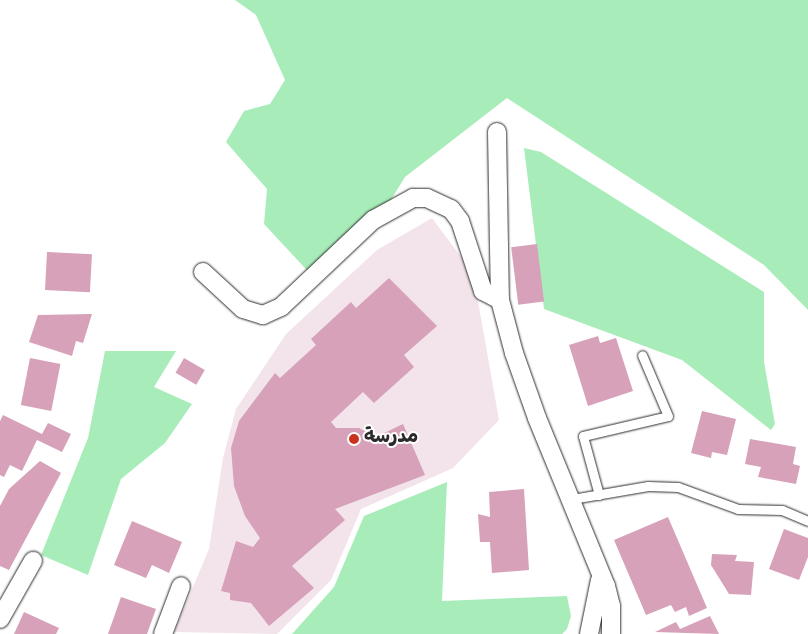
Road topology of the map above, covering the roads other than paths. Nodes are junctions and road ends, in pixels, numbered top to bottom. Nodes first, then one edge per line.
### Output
1 (497, 132) dead end
2 (203, 272) dead end
3 (500, 300) junction
4 (642, 355) dead end
5 (599, 494) junction
6 (572, 499) junction
7 (808, 520) edge
8 (32, 561) dead end
9 (596, 562) junction
10 (181, 586) dead end
11 (0, 619) edge
12 (163, 634) edge
13 (589, 634) edge
14 (611, 634) edge

1 - 3 street
2 - 3 street
3 - 6 street
4 - 5 lane
5 - 6 lane
5 - 7 lane
6 - 9 street
8 - 11 street
9 - 13 street
9 - 14 street
10 - 12 street

